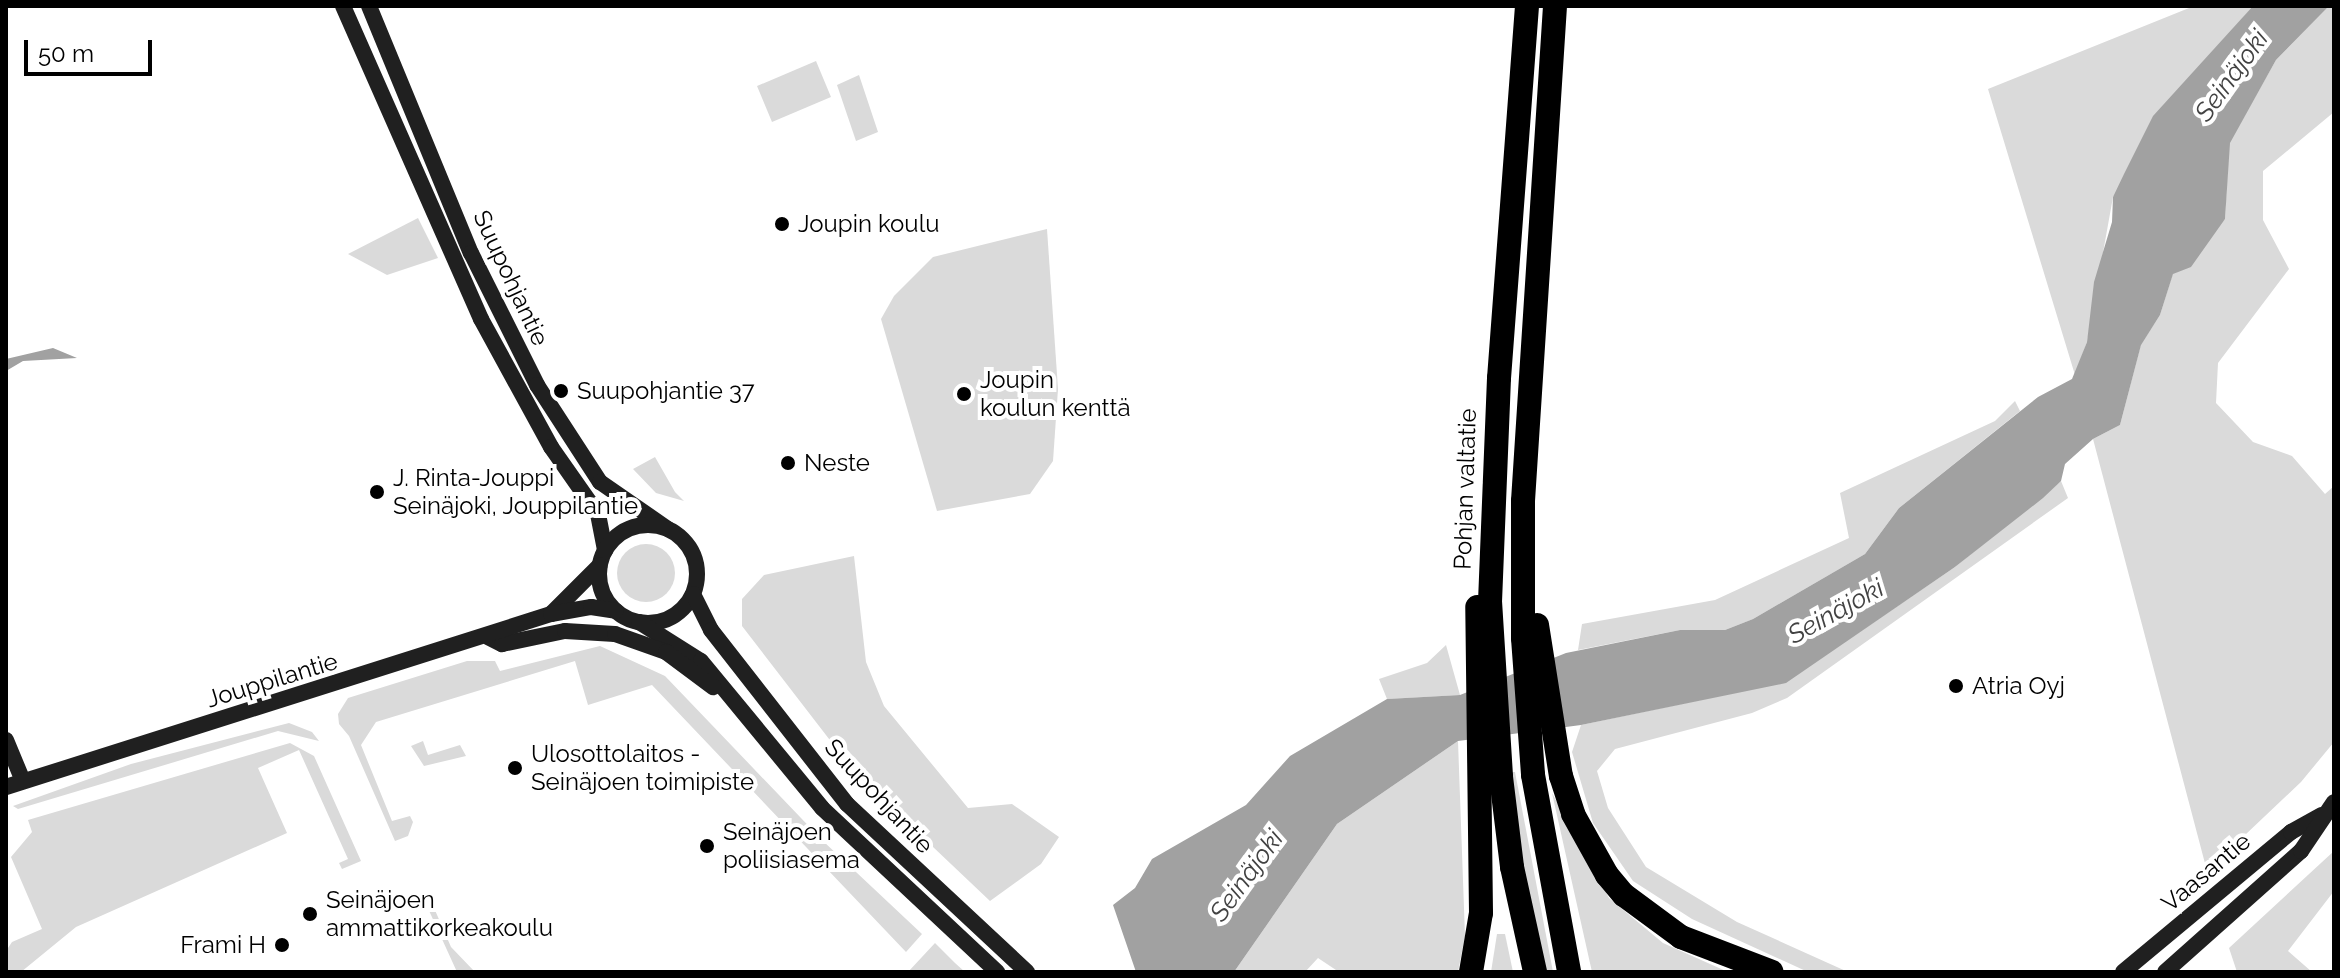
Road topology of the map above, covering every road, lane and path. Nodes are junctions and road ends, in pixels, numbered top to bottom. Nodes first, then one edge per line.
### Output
1 (343, 6) edge
2 (369, 6) edge
3 (1527, 6) edge
4 (1555, 6) edge
5 (668, 529) junction
6 (602, 558) junction
7 (693, 594) junction
8 (616, 611) junction
9 (551, 614) junction
10 (639, 622) junction
11 (1531, 636) junction
12 (488, 637) junction
13 (733, 704) junction
14 (6, 740) edge
15 (1489, 777) junction
16 (23, 781) junction
17 (6, 787) edge
18 (2334, 802) edge
19 (2322, 815) junction
20 (997, 972) edge
21 (1027, 972) edge
22 (1471, 972) edge
23 (1535, 972) edge
24 (1569, 972) edge
25 (1772, 972) edge
26 (2123, 972) edge
27 (2165, 972) edge

1 - 6 main road, Suupohjantie
2 - 5 main road, Suupohjantie
3 - 15 highway, Pohjan valtatie
4 - 11 highway
5 - 6 main road
5 - 7 main road
6 - 8 main road
6 - 9 main road, Jouppilantie
7 - 10 main road
7 - 21 main road, Suupohjantie
8 - 9 main road, Jouppilantie
8 - 10 main road
9 - 12 main road, Jouppilantie
10 - 13 main road, Suupohjantie
11 - 24 highway
11 - 25 highway
12 - 13 main road
12 - 16 main road, Jouppilantie
13 - 20 main road, Suupohjantie
14 - 16 main road
15 - 22 highway
15 - 23 highway
16 - 17 main road, Jouppilantie
18 - 19 main road, Vaasantie
19 - 26 main road, Vaasantie
19 - 27 main road, Vaasantie

